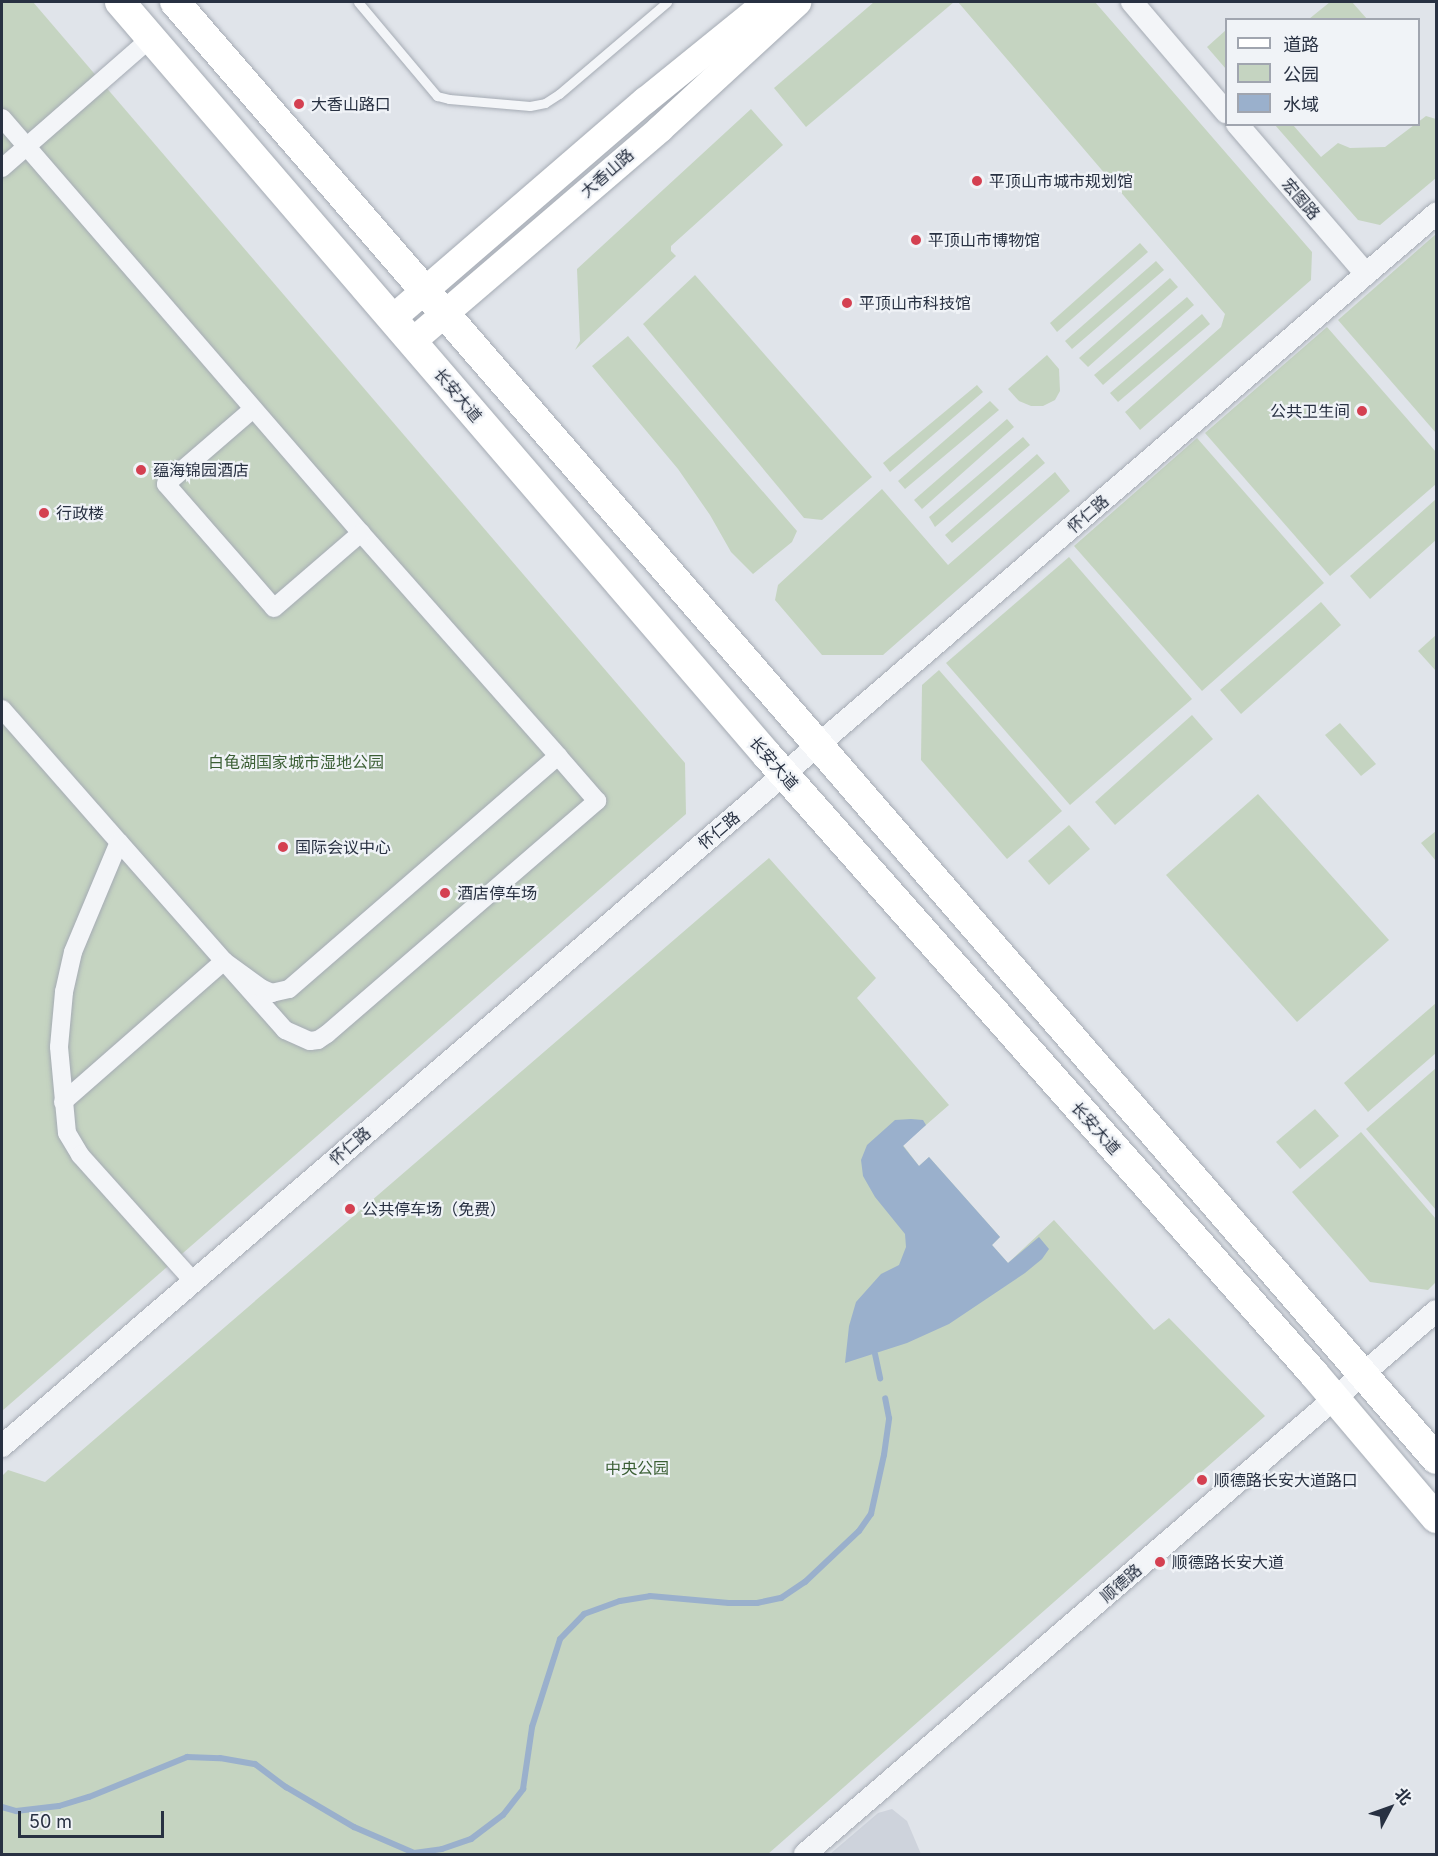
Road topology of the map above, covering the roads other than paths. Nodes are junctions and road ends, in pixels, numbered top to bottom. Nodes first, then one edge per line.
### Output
1 (120, 2) edge
2 (175, 2) edge
3 (358, 2) edge
4 (667, 2) edge
5 (766, 2) edge
6 (797, 2) edge
7 (1131, 2) edge
8 (151, 38) junction
9 (1225, 110) edge
10 (2, 118) edge
11 (1239, 126) edge
12 (28, 146) junction
13 (2, 168) edge
14 (1437, 214) edge
15 (1366, 274) junction
16 (425, 290) junction
17 (444, 314) junction
18 (392, 318) junction
19 (412, 341) junction
20 (253, 409) junction
21 (361, 533) junction
22 (2, 709) edge
23 (818, 747) junction
24 (558, 756) junction
25 (784, 775) junction
26 (119, 842) junction
27 (224, 961) junction
28 (63, 1102) junction
29 (193, 1281) junction
30 (1437, 1311) edge
31 (1363, 1374) junction
32 (1335, 1398) junction
33 (2, 1446) edge
34 (1437, 1459) edge
35 (1437, 1518) edge
36 (805, 1854) edge

1 - 8 main road, 长安大道
2 - 16 main road
3 - 4 lane
5 - 16 main road, 大香山路
6 - 17 main road, 大香山路
7 - 9 street
8 - 12 street
8 - 18 main road, 长安大道
10 - 12 street
11 - 15 street, 宏图路
12 - 13 street
12 - 20 street
14 - 15 street, 怀仁路
15 - 23 street, 怀仁路
16 - 17 main road
16 - 18 main road, 大香山路
17 - 19 main road, 大香山路
17 - 23 main road
18 - 19 main road, 长安大道
19 - 25 main road, 长安大道
20 - 21 street
20 - 21 street
21 - 24 street
22 - 26 street
23 - 25 street, 怀仁路
23 - 31 main road
24 - 27 street
24 - 27 street
25 - 29 street, 怀仁路
25 - 32 main road, 长安大道
26 - 27 street
26 - 28 street
27 - 28 street
28 - 29 street
29 - 33 street, 怀仁路
30 - 31 street, 顺德路
31 - 32 street, 顺德路
31 - 34 main road
32 - 35 main road, 长安大道
32 - 36 street, 顺德路

